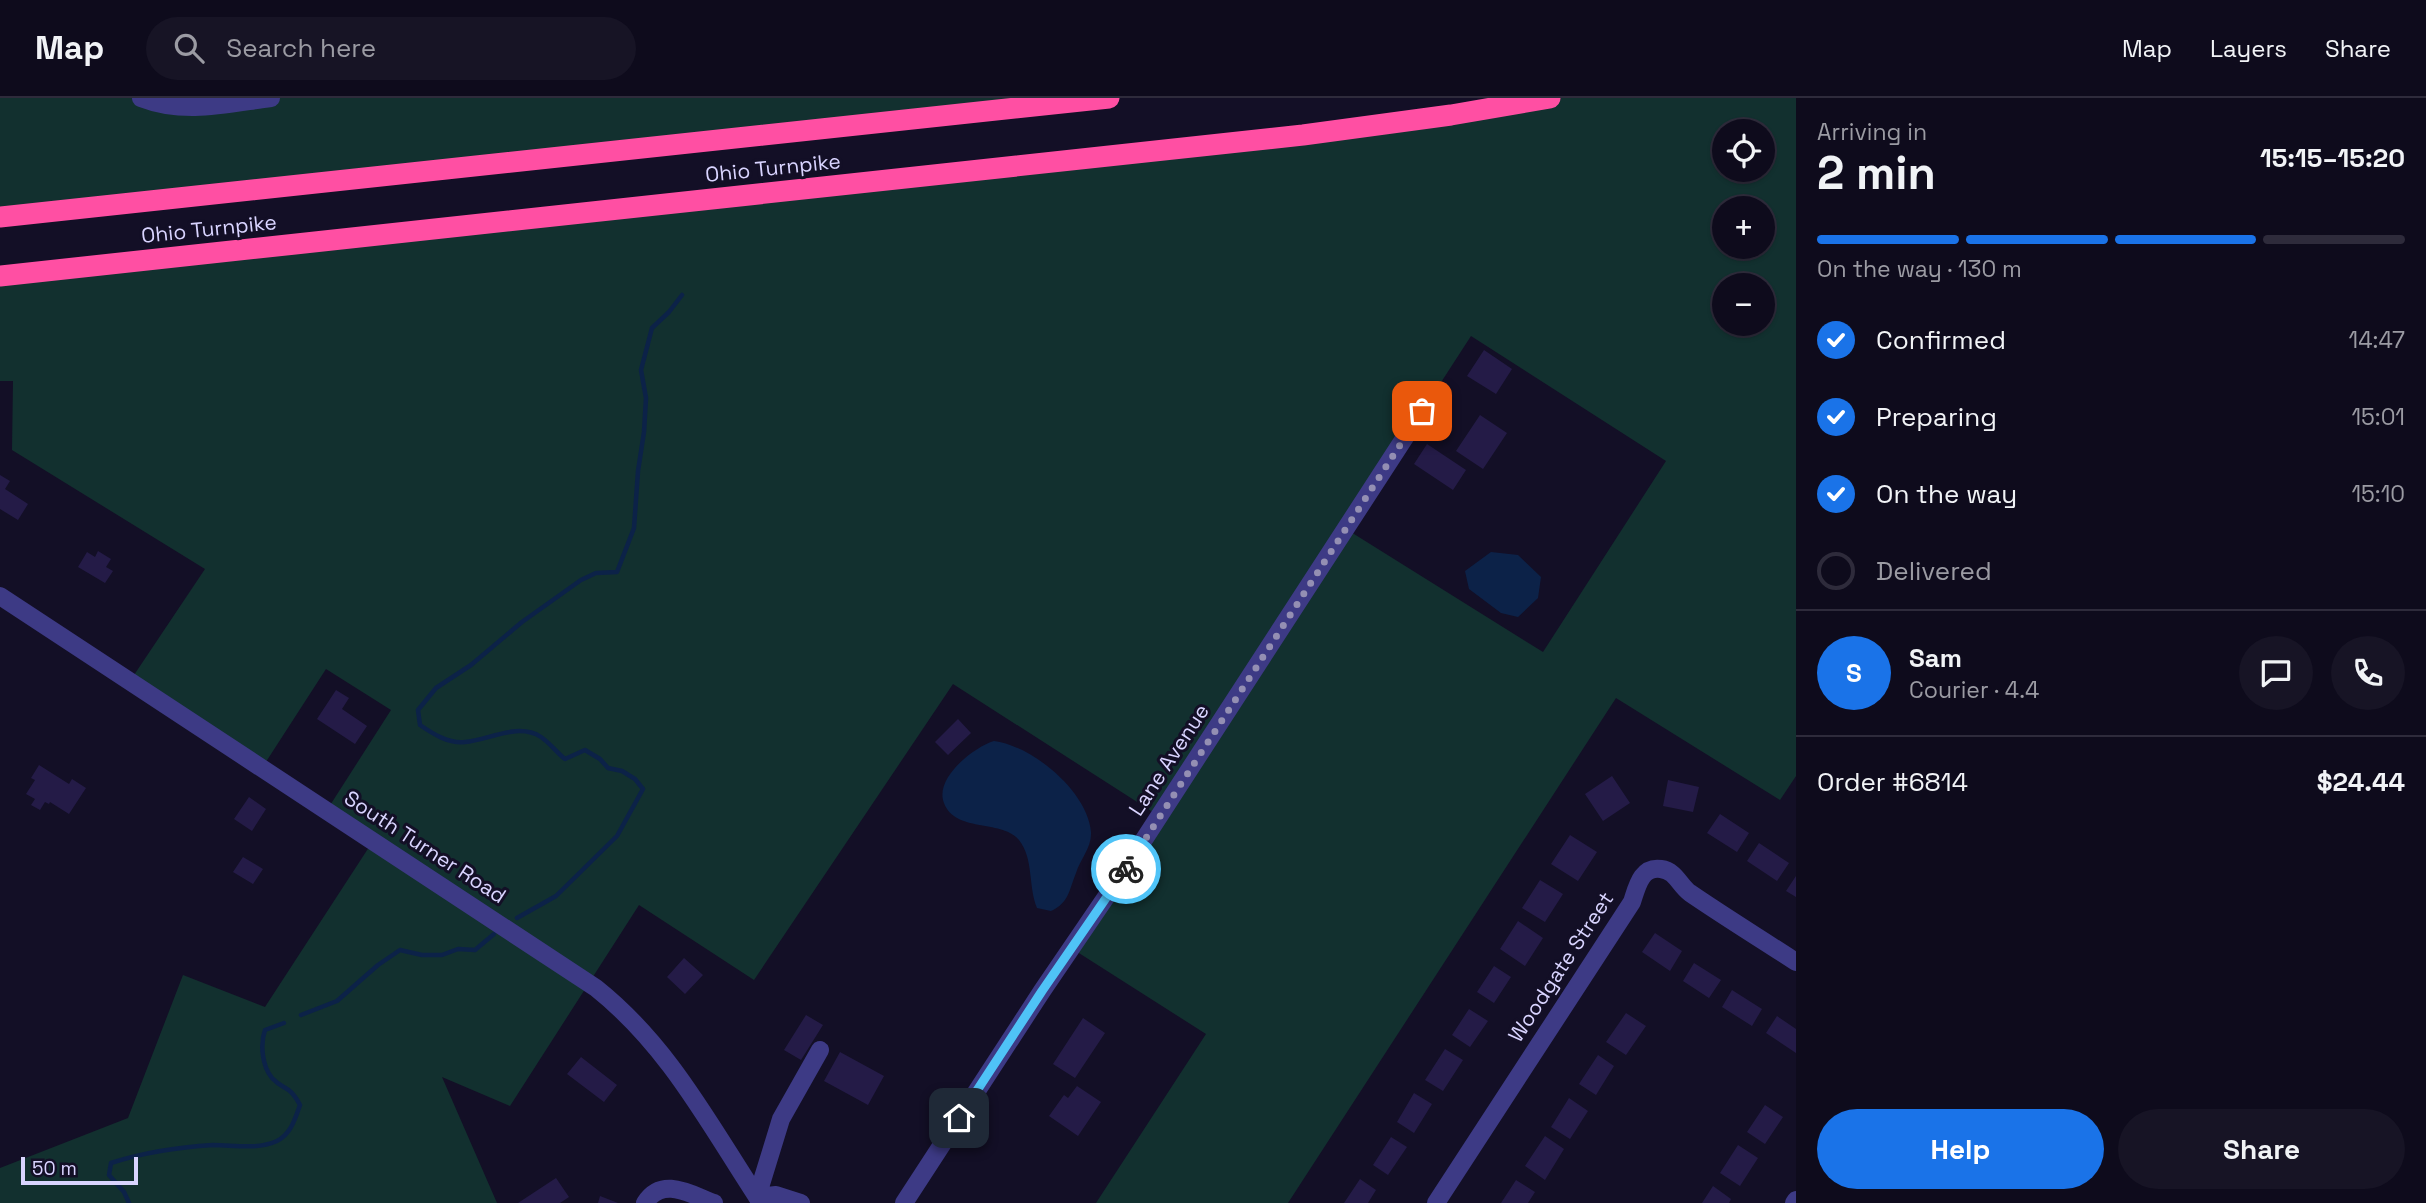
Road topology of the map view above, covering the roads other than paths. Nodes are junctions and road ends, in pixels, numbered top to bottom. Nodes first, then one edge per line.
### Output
1 (141, 98) edge
2 (271, 98) edge
3 (1109, 98) edge
4 (1550, 98) edge
5 (0, 217) edge
6 (0, 276) edge
7 (1422, 411) dead end
8 (0, 596) edge
9 (1796, 962) edge
10 (820, 1051) dead end
11 (759, 1200) edge
12 (645, 1203) edge
13 (713, 1203) edge
14 (801, 1203) edge
15 (904, 1203) edge
16 (1436, 1203) edge

1 - 2 street
3 - 5 highway, Ohio Turnpike
4 - 6 highway, Ohio Turnpike
7 - 15 street, Lane Avenue
8 - 11 street, South Turner Road
9 - 16 street, Woodgate Street
10 - 11 street
11 - 14 street
12 - 13 street

